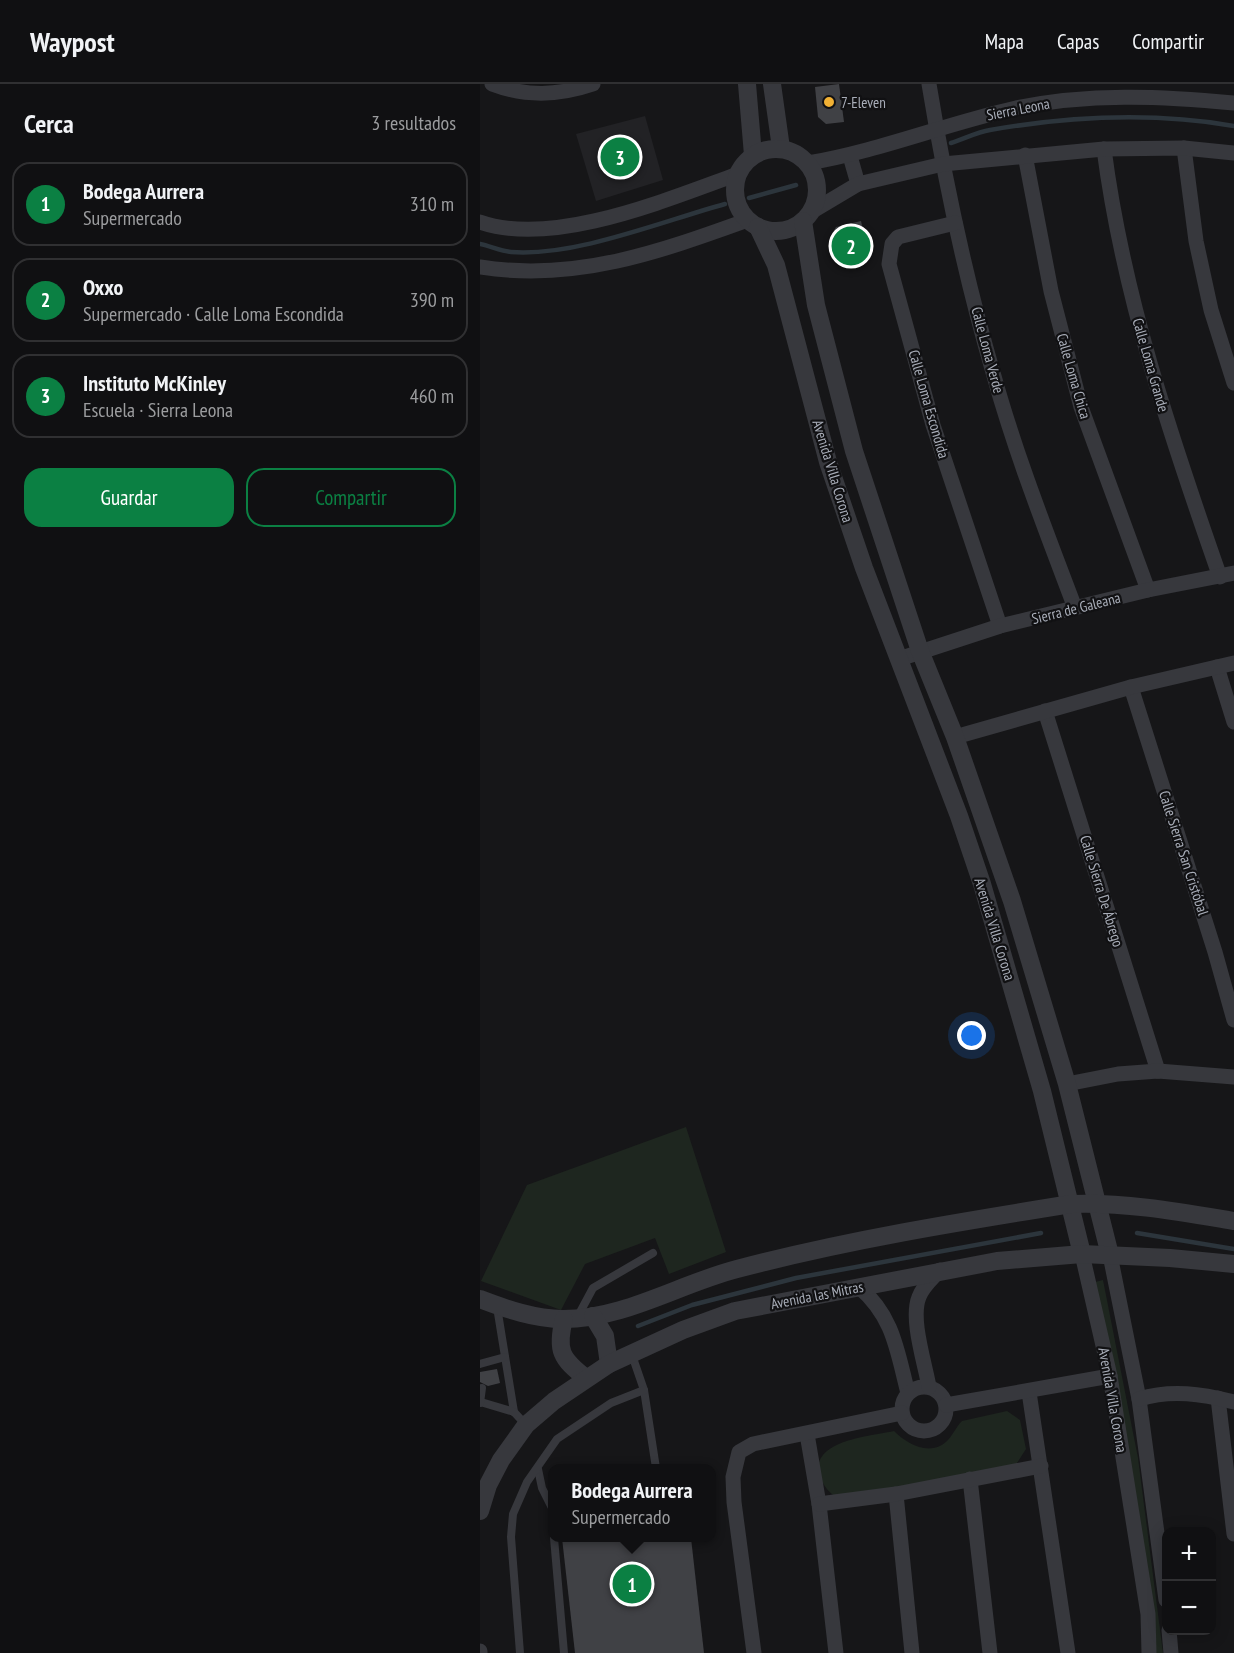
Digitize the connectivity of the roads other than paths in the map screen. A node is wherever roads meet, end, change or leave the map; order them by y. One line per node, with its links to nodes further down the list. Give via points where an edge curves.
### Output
1 (492, 84): 7 (street)
2 (747, 84): 17 (street)
3 (772, 84): 13 (street)
4 (929, 84): 12 (street, Calle Loma Verde)
5 (1072, 84): 10 (street)
6 (586, 85): 7 (street, via 551,95)
7 (507, 87)
8 (1107, 90): 9 (street, Sierra Leona); 10 (street, Sierra Leona)
9 (1182, 91): 11 (street, Sierra Leona)
10 (1085, 97): 12 (street, Sierra Leona, via 1017,108)
11 (1234, 103)
12 (936, 128): 19 (street, Sierra Leona); 21 (street, Calle Loma Verde)
13 (781, 148): 17 (street); 20 (street)
14 (1104, 148): 15 (street); 18 (street); 30 (street, Calle Loma Grande, via 1122,263 1150,365)
15 (1184, 148): 16 (street); 29 (street, via 1196,241 1211,310)
16 (1234, 153)
17 (753, 155): 22 (street)
18 (1025, 155): 21 (street); 31 (street, Calle Loma Chica, via 1051,291 1078,396)
19 (850, 156): 20 (street, Sierra Leona); 23 (street)
20 (808, 163): 24 (street, via 816,179 817,196)
21 (943, 164): 23 (street); 27 (street, Calle Loma Verde)
22 (738, 174): 25 (street, via 584,223 520,229); 26 (street, via 738,206)
23 (858, 184): 24 (street)
24 (807, 216): 26 (street, via 789,229 773,231); 34 (street, Avenida Villa Corona, via 816,305 854,451)
25 (480, 222)
26 (753, 223): 28 (street, via 590,268 547,273); 35 (street, Avenida Villa Corona, via 776,265 828,462)
27 (955, 223): 32 (street, Calle Loma Verde, via 994,377); 33 (street, Calle Loma Escondida, via 898,237 892,244 890,264 933,425)
28 (480, 267)
29 (1234, 383)
30 (1227, 575): 31 (street, Sierra de Galeana)
31 (1148, 590): 32 (street, Sierra de Galeana)
32 (1075, 608): 33 (street, Sierra de Galeana)
33 (1000, 626): 34 (street, Sierra de Galeana)
34 (920, 651): 35 (street, Sierra de Galeana); 41 (street, Avenida Villa Corona)
35 (899, 658): 47 (street, Avenida Villa Corona, via 982,884)
36 (1234, 663): 37 (street)
37 (1217, 667): 38 (street); 40 (street)
38 (1131, 687): 39 (street); 42 (street, Calle Sierra San Cristóbal)
39 (1045, 711): 41 (street); 43 (street, Calle Sierra De Ábrego)
40 (1234, 722)
41 (955, 737): 45 (street, Avenida Villa Corona, via 1012,901)
42 (1234, 1020)
43 (1158, 1071): 44 (street); 45 (street)
44 (1234, 1077)
45 (1067, 1084): 46 (street, Avenida Villa Corona)
46 (1096, 1203): 47 (street); 48 (street); 51 (street, Avenida Villa Corona)
47 (1071, 1204): 50 (street, Avenida Villa Corona); 56 (street, via 920,1228 774,1259 719,1274 638,1304)
48 (1234, 1221)
49 (653, 1253): 56 (lane, via 593,1288)
50 (1082, 1254): 51 (street, Avenida las Mitras); 53 (street, Avenida las Mitras); 63 (street, Avenida Villa Corona)
51 (1110, 1255): 52 (street, Avenida las Mitras); 71 (street, Avenida Villa Corona)
52 (1234, 1264)
53 (940, 1270): 54 (street, Avenida las Mitras); 57 (street, via 920,1296)
54 (859, 1287): 58 (street, via 879,1306); 59 (street, Avenida las Mitras, via 735,1311)
55 (488, 1302): 56 (street, via 535,1316); 60 (lane)
56 (578, 1317): 62 (street, via 605,1336); 64 (street, via 559,1337 562,1356)
57 (917, 1324): 58 (street); 65 (street)
58 (892, 1329): 69 (street)
59 (632, 1353): 62 (street, Avenida las Mitras); 67 (lane)
60 (505, 1357): 61 (lane); 76 (lane)
61 (480, 1364)
62 (609, 1364): 64 (street, Avenida las Mitras)
63 (1110, 1376): 68 (street); 97 (street, Avenida Villa Corona, via 1148,1614)
64 (586, 1378): 76 (street, Avenida las Mitras)
65 (929, 1387): 69 (street); 74 (street, via 940,1393)
66 (482, 1388): 72 (lane)
67 (644, 1390): 78 (lane); 80 (lane, via 610,1403 557,1439)
68 (1029, 1392): 74 (street); 79 (street)
69 (908, 1393): 75 (street)
70 (1218, 1398): 71 (street, via 1187,1393); 73 (street); 86 (street)
71 (1139, 1399): 88 (street, Avenida Villa Corona)
72 (481, 1402): 76 (lane)
73 (1234, 1402)
74 (946, 1405): 75 (street, via 945,1419 928,1431 909,1425)
75 (902, 1413): 77 (street)
76 (520, 1419): 85 (street, Avenida las Mitras, via 488,1485)
77 (807, 1434): 84 (street); 92 (street, via 753,1444 739,1452 733,1477)
78 (655, 1464)
79 (1041, 1466): 81 (street); 96 (street)
80 (538, 1469): 83 (lane); 90 (lane, via 527,1482 513,1514 511,1537)
81 (970, 1479): 82 (street); 95 (street)
82 (896, 1494): 84 (street); 94 (street)
83 (548, 1500)
84 (819, 1504): 93 (street)
85 (480, 1511)
86 (1234, 1534)
87 (554, 1542): 91 (lane)
88 (1164, 1581)
89 (1169, 1635): 98 (street)
90 (520, 1653)
91 (564, 1653)
92 (754, 1653)
93 (836, 1653)
94 (912, 1653)
95 (990, 1653)
96 (1068, 1653)
97 (1149, 1653)
98 (1171, 1653)

